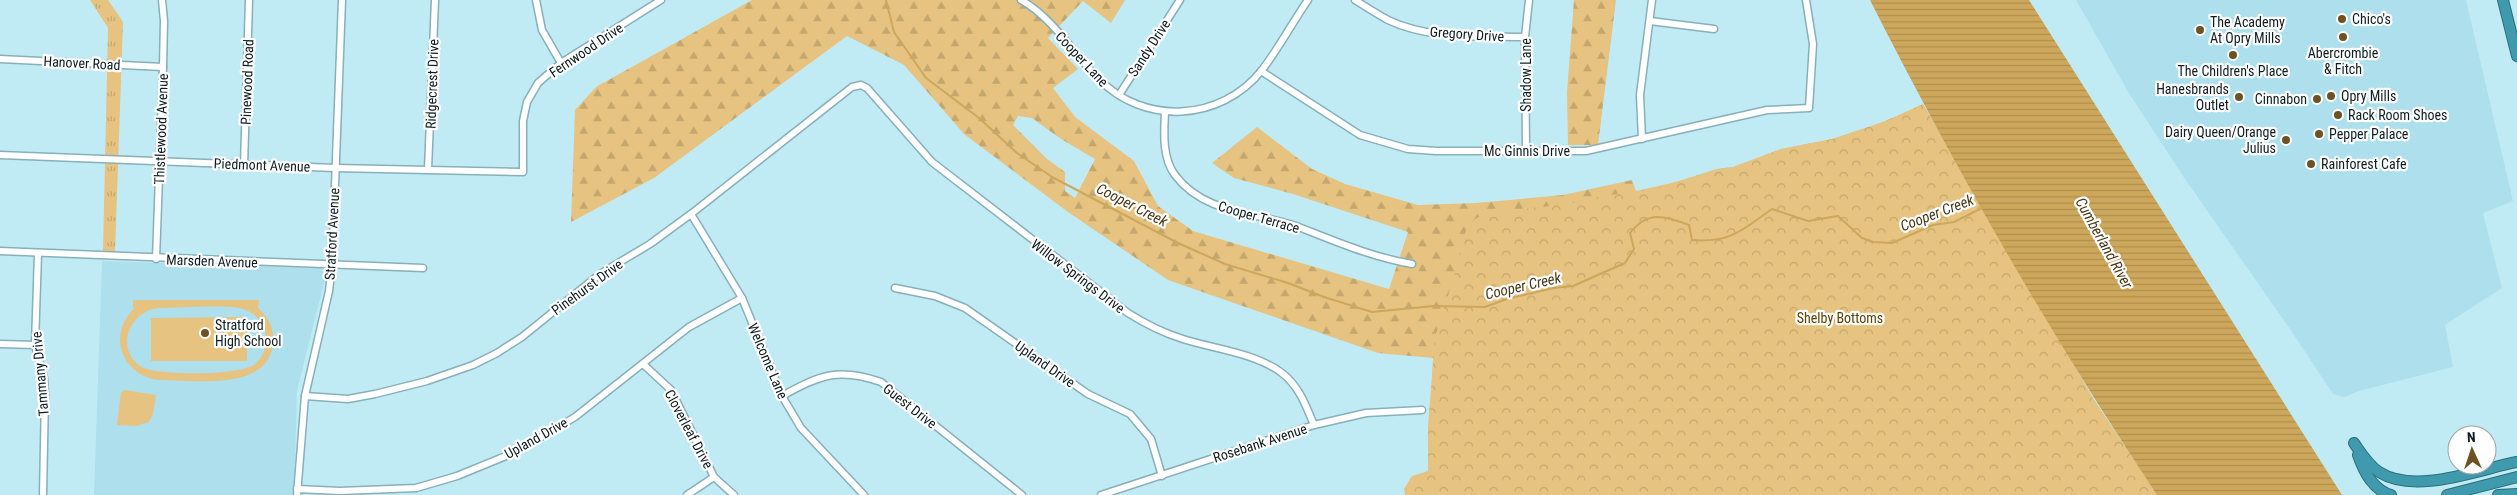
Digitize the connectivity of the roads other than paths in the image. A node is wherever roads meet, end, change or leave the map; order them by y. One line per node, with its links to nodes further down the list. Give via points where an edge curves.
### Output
1 (162, 0): 21 (street, Thistlewood Avenue)
2 (249, 0): 30 (street, Pinewood Road)
3 (342, 0): 31 (street, Stratford Avenue)
4 (435, 0): 32 (street, Ridgecrest Drive)
5 (536, 0): 20 (street, via 542,30)
6 (661, 0): 20 (street, Fernwood Drive)
7 (1021, 0): 24 (street, Cooper Lane, via 1031,5 1099,80)
8 (1180, 0): 24 (street, Sandy Drive)
9 (1308, 0): 22 (street, Cooper Lane)
10 (1355, 0): 17 (street, Gregory Drive, via 1389,20 1423,31)
11 (1529, 0): 17 (street, Shadow Lane)
12 (1652, 0): 15 (street)
13 (1806, 0): 26 (street, Mc Ginnis Drive, via 1813,44 1809,108 1767,110)
14 (2503, 0): 18 (highway)
15 (1650, 22): 16 (street); 26 (street, via 1640,95)
16 (1714, 29)
17 (1525, 38): 27 (street, Shadow Lane)
18 (2517, 56)
19 (0, 59): 21 (street, Hanover Road)
20 (561, 64): 33 (street, Fernwood Drive, via 538,83 527,102 523,121)
21 (163, 67): 29 (street, Thistlewood Avenue)
22 (1261, 71): 25 (street, Cooper Lane, via 1233,96 1212,106 1188,112); 27 (street, Mc Ginnis Drive, via 1360,135 1408,149)
23 (861, 85): 34 (street, Pinehurst Drive, via 852,87); 49 (street, Willow Springs Drive, via 932,162 1128,313 1161,331 1267,364 1283,374 1301,395)
24 (1119, 96): 25 (street, Cooper Lane, via 1135,105)
25 (1165, 112): 38 (street, Cooper Terrace, via 1166,152 1175,174 1205,200 1221,208 1295,226 1362,252)
26 (1642, 139): 27 (street, Mc Ginnis Drive, via 1586,151)
27 (1526, 151)
28 (0, 155): 29 (street, Piedmont Avenue)
29 (161, 161): 30 (street, Piedmont Avenue); 37 (street, Thistlewood Avenue)
30 (244, 165): 31 (street, Piedmont Avenue)
31 (335, 168): 32 (street, Piedmont Avenue); 39 (street, Stratford Avenue)
32 (428, 169): 33 (street, Piedmont Avenue)
33 (523, 172)
34 (692, 214): 42 (street, Welcome Lane); 46 (street, Pinehurst Drive, via 600,274 522,337 473,365 427,381 348,399)
35 (0, 251): 36 (street, Marsden Avenue)
36 (38, 253): 37 (street, Marsden Avenue); 44 (street, Tammany Drive)
37 (156, 259): 39 (street, Marsden Avenue)
38 (1412, 264)
39 (332, 265): 40 (street, Marsden Avenue); 46 (street, Stratford Avenue)
40 (423, 268)
41 (895, 288): 51 (street, Upland Drive, via 935,296 965,308 1088,394 1130,414 1151,439)
42 (742, 298): 45 (street, Upland Drive, via 689,327); 47 (street, Welcome Lane)
43 (0, 344): 44 (street)
44 (35, 345): 57 (street, Tammany Drive, via 45,395)
45 (643, 364): 52 (street, Cloverleaf Drive, via 671,390); 55 (street, Upland Drive, via 575,417 518,451 457,476 416,488)
46 (305, 396): 55 (street, Stratford Avenue)
47 (782, 396): 60 (street, Welcome Lane, via 801,428); 61 (street, Guest Drive, via 812,379 831,374 859,375 881,382)
48 (1422, 410): 49 (street, Rosebank Avenue, via 1366,413)
49 (1314, 425): 51 (street, Rosebank Avenue)
50 (2517, 460): 54 (highway, via 2429,483)
51 (1162, 476): 62 (street, Rosebank Avenue)
52 (714, 477): 58 (street); 59 (street, Cloverleaf Drive)
53 (2517, 477): 65 (highway)
54 (2400, 482): 63 (highway, via 2379,472 2354,443 2368,476); 64 (highway)
55 (297, 492)
56 (2517, 494): 66 (highway)
57 (43, 495)
58 (687, 495)
59 (734, 495)
60 (864, 495)
61 (1022, 495)
62 (1101, 495)
63 (2391, 495)
64 (2397, 495)
65 (2447, 495)
66 (2498, 495)

